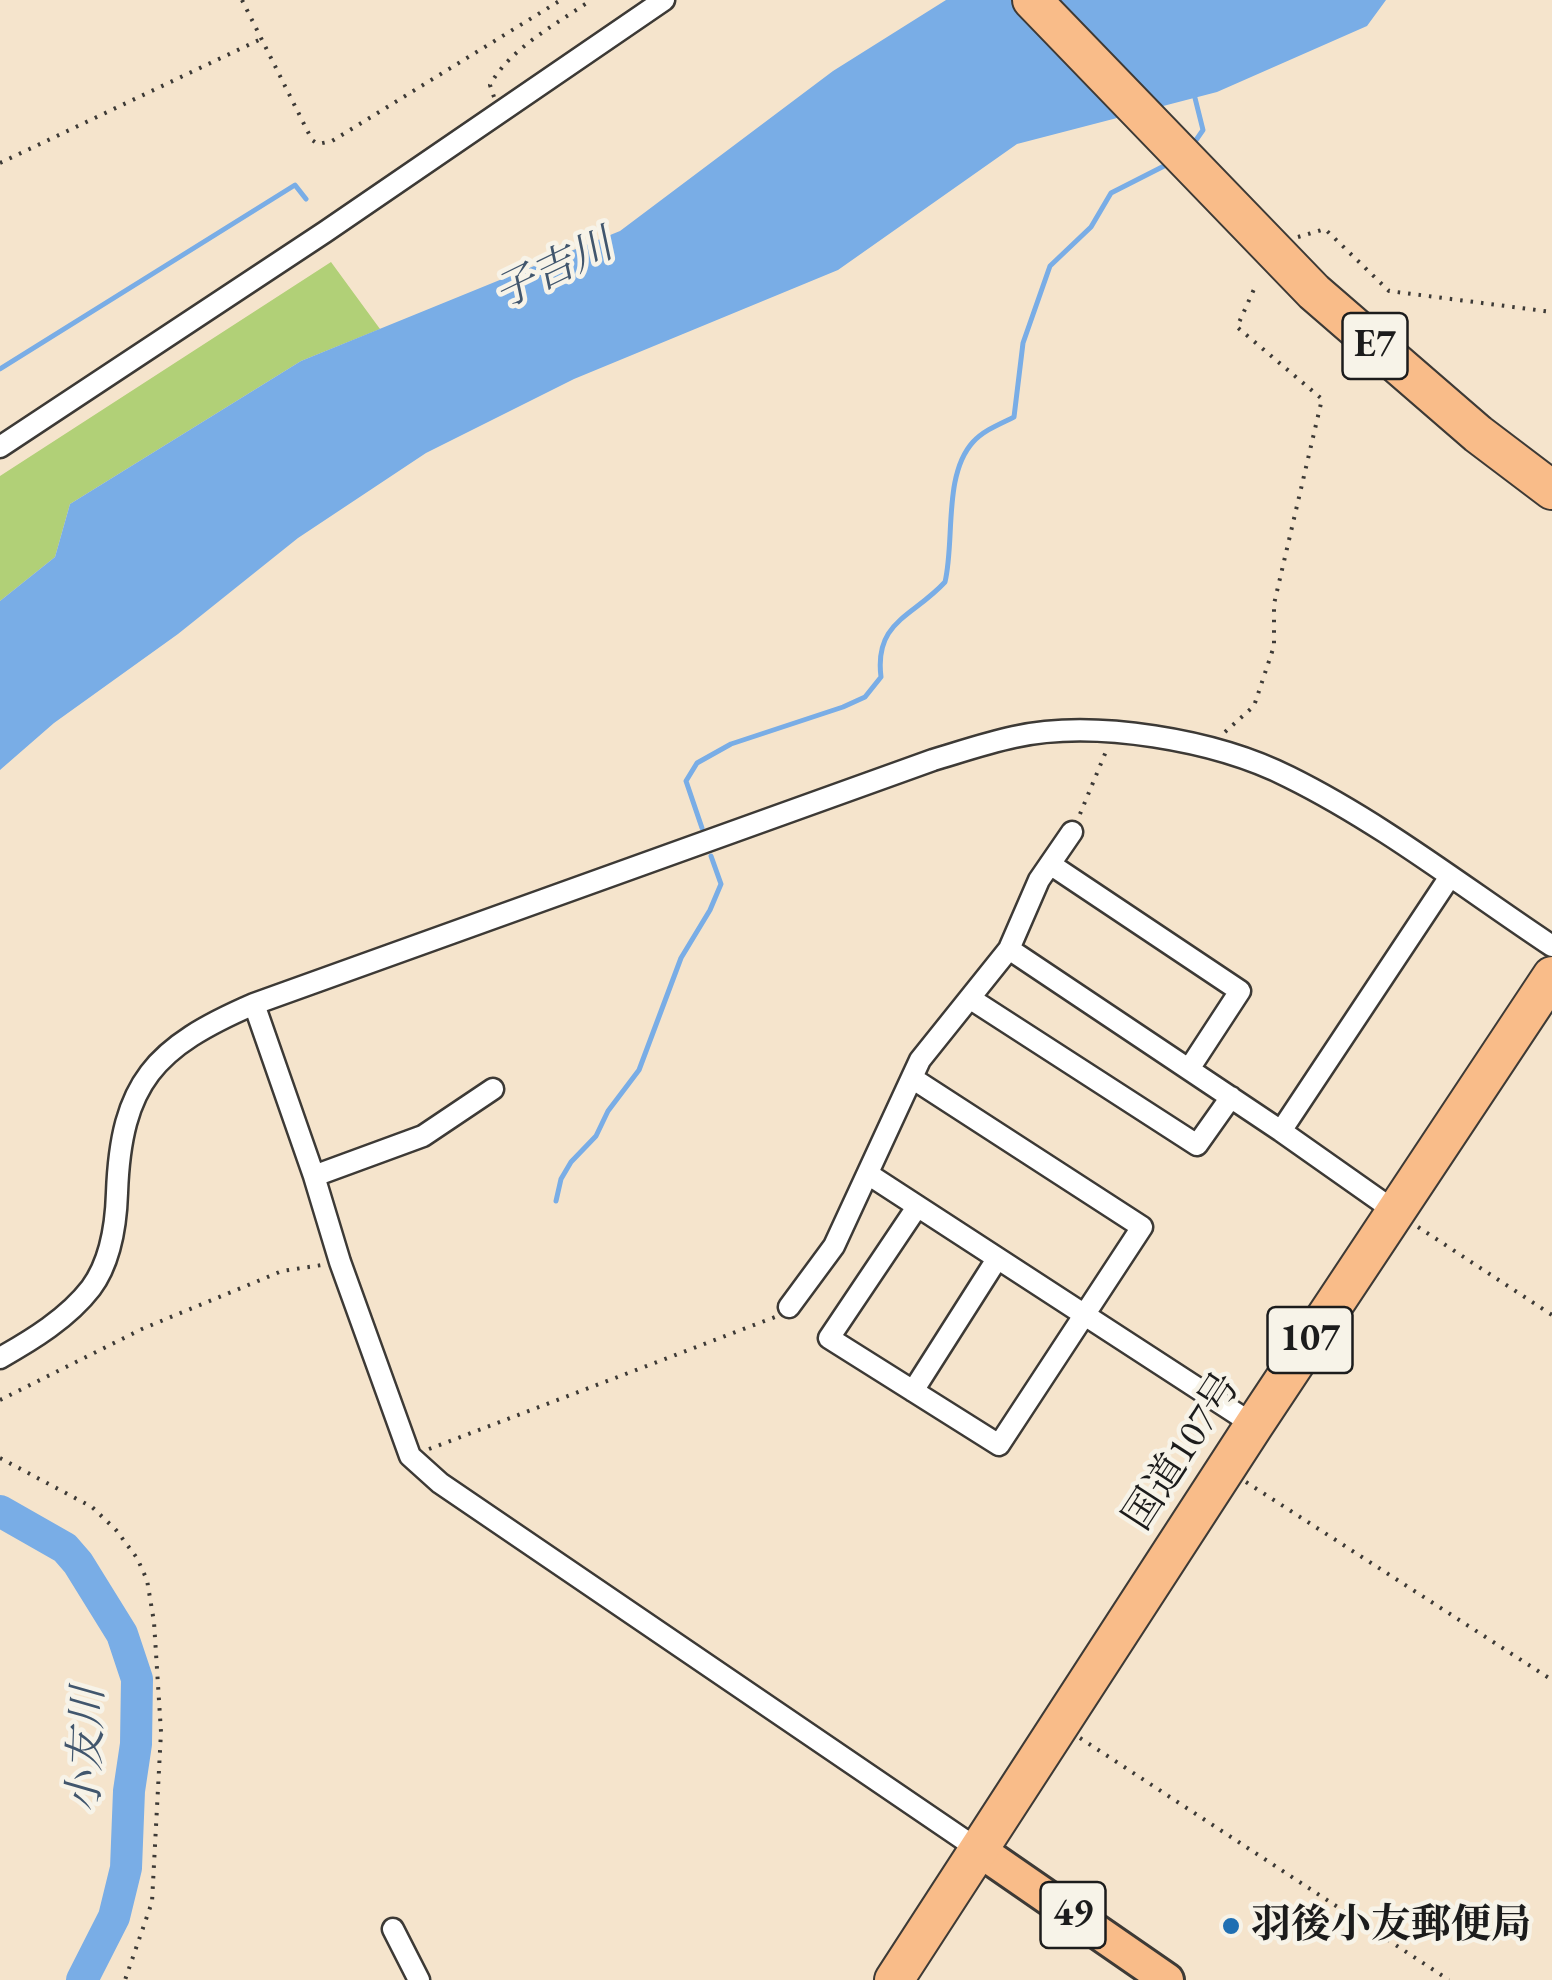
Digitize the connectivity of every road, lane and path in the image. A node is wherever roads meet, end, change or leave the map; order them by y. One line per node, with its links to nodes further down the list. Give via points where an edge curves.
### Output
1 (242, 0): 6 (path)
2 (561, 0): 6 (path, via 318,144)
3 (591, 0): 7 (path, via 497,72 490,85)
4 (664, 0): 7 (street)
5 (1032, 0): 9 (highway, E7)
6 (261, 39): 8 (path)
7 (500, 114): 13 (street)
8 (0, 163)
9 (1210, 188): 14 (highway, E7, via 1384,342); 15 (highway, E7, via 1339,315)
10 (1298, 237): 12 (path, via 1325,229 1389,291)
11 (1254, 287): 17 (path, via 1237,328 1322,400 1274,604 1274,646 1254,706)
12 (1552, 312)
13 (0, 447)
14 (1552, 475)
15 (1552, 490)
16 (1115, 730): 17 (street); 18 (path); 25 (street, via 1016,736 933,760)
17 (1206, 748): 20 (street, via 1285,774)
18 (1072, 832): 19 (street)
19 (1050, 864): 22 (street); 26 (street, via 1240,990)
20 (1450, 878): 21 (street); 30 (street)
21 (1552, 946)
22 (1008, 949): 24 (street); 26 (street)
23 (1552, 976): 34 (highway, 国道107号 / 107)
24 (971, 999): 27 (street); 29 (street, via 1197,1145)
25 (254, 1004): 32 (street); 40 (street, via 206,1025 154,1064 126,1118 116,1227 91,1288 37,1338)
26 (1188, 1069): 29 (street)
27 (912, 1078): 31 (street); 39 (street, via 1142,1227)
28 (493, 1089): 32 (street, via 423,1136)
29 (1232, 1098): 30 (street)
30 (1281, 1131): 34 (street)
31 (868, 1174): 33 (street); 37 (street, via 834,1246)
32 (314, 1176): 36 (street)
33 (918, 1207): 35 (street); 41 (street, via 829,1338)
34 (1396, 1212): 38 (path); 43 (highway, 国道107号 / 107)
35 (997, 1258): 39 (street); 41 (street)
36 (340, 1262): 42 (path, via 282,1271 142,1329); 44 (street)
37 (788, 1307): 44 (path, via 769,1321)
38 (1552, 1314)
39 (1084, 1316): 41 (street, via 1000,1445); 43 (street)
40 (0, 1358)
41 (913, 1391)
42 (0, 1400)
43 (1254, 1425): 46 (highway, 国道107号 / 107)
44 (410, 1456): 49 (street, via 440,1483)
45 (0, 1458): 51 (path, via 92,1507 116,1530 147,1580 161,1732 152,1902)
46 (1226, 1469): 47 (path); 48 (highway, 国道107号 / 107)
47 (1552, 1680)
48 (1059, 1724): 49 (highway, 国道107号 / 107); 55 (path)
49 (979, 1850): 53 (highway, 国道107号 / 107); 54 (main road, 49)
50 (392, 1929): 52 (street)
51 (125, 1980)
52 (418, 1980)
53 (894, 1980)
54 (1167, 1980)
55 (1450, 1980)

